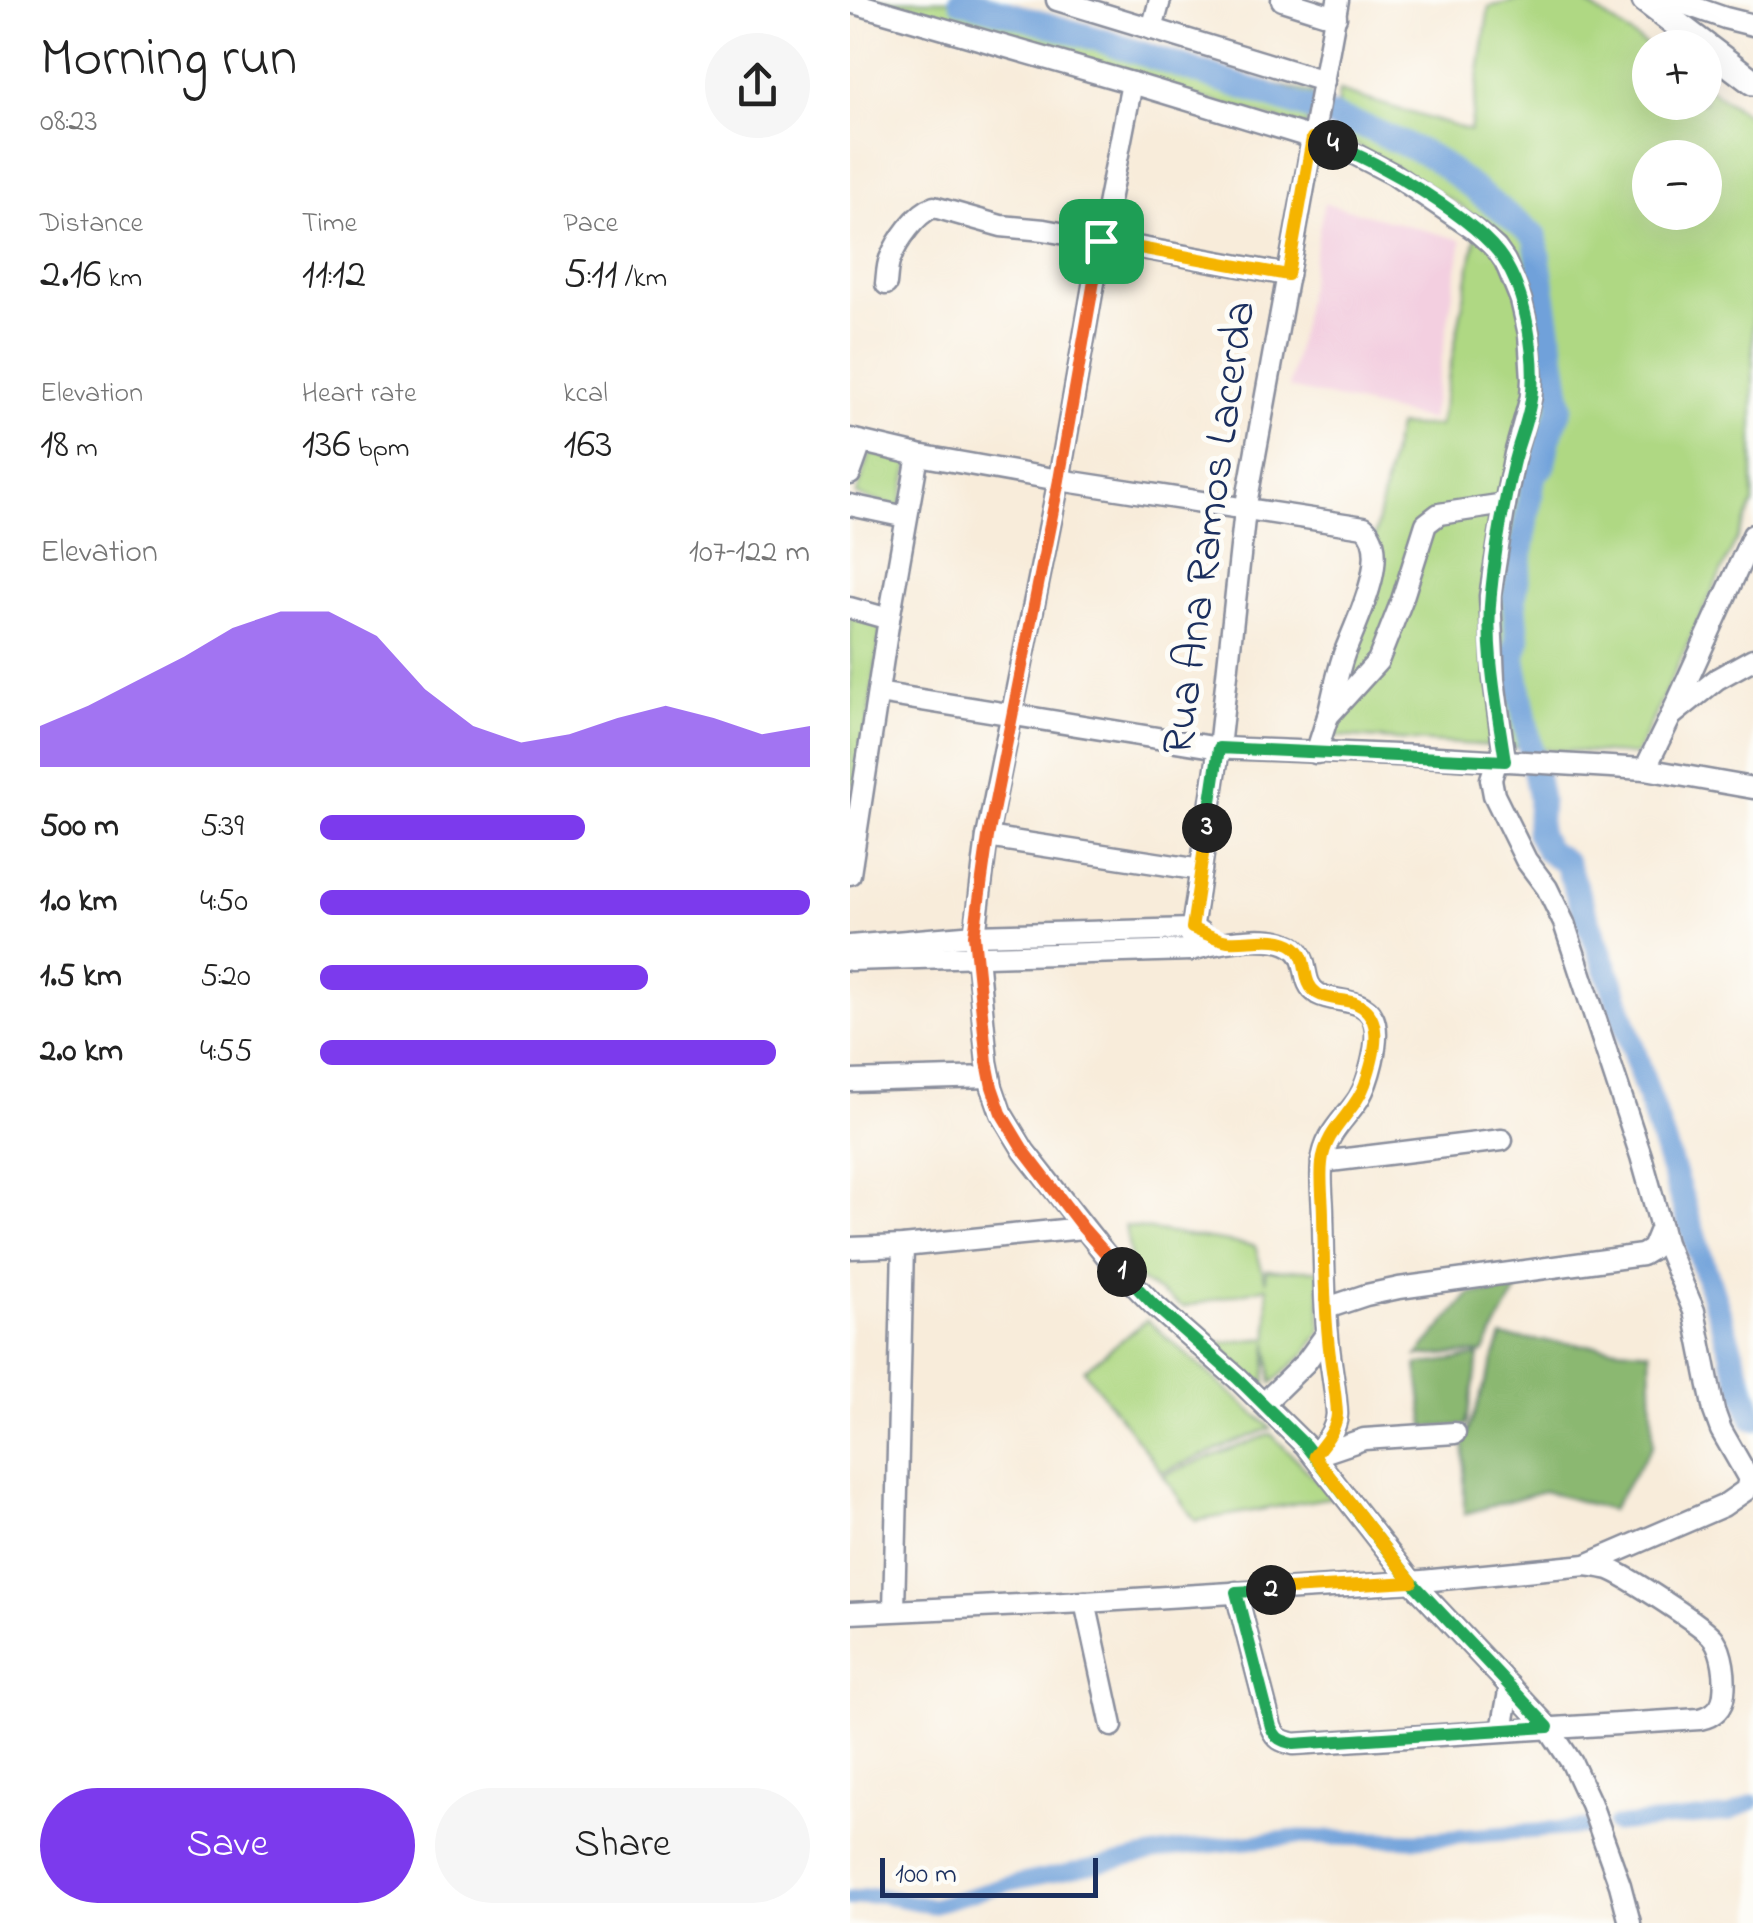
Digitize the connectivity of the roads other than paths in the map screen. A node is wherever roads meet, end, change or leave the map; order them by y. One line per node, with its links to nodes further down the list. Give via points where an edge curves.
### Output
1 (1057, 0): 9 (street)
2 (1160, 0): 9 (street)
3 (1282, 0): 7 (street)
4 (1646, 0): 10 (main road)
5 (1673, 0): 8 (street)
6 (850, 2): 11 (street)
7 (1337, 8): 12 (street, Rua Ana Ramos Lacerda)
8 (1753, 24)
9 (1152, 29): 12 (street)
10 (1753, 82)
11 (1132, 83): 13 (street); 14 (street)
12 (1323, 87): 13 (street, Rua Ana Ramos Lacerda)
13 (1315, 128): 15 (street, Rua Ana Ramos Lacerda); 21 (street, via 1475,230 1505,261 1529,334 1532,397)
14 (1101, 241): 15 (street); 16 (street, via 934,208 910,227 890,258); 20 (street)
15 (1288, 275): 23 (street, Rua Ana Ramos Lacerda)
16 (886, 284)
17 (856, 441): 18 (street); 19 (street)
18 (918, 455): 20 (street); 24 (street)
19 (850, 474)
20 (1059, 480): 23 (street); 30 (street)
21 (1504, 504): 31 (street, via 1439,514 1426,524 1378,660); 35 (street, via 1490,614 1494,680)
22 (850, 505): 24 (street)
23 (1245, 510): 31 (street, via 1364,526 1373,537 1366,599); 33 (street, Rua Ana Ramos Lacerda)
24 (906, 517): 27 (street)
25 (1753, 535): 32 (street)
26 (850, 608): 27 (street)
27 (888, 619): 29 (street)
28 (1753, 659): 32 (street)
29 (878, 693): 30 (street); 38 (street)
30 (1011, 714): 33 (street); 39 (street)
31 (1328, 716): 34 (street)
32 (1671, 716): 36 (street)
33 (1219, 748): 34 (street); 40 (street, Rua Ana Ramos Lacerda)
34 (1316, 753): 35 (street)
35 (1514, 761): 36 (street); 50 (street, via 1491,780 1494,794 1564,923)
36 (1645, 770): 37 (street)
37 (1753, 788)
38 (855, 796): 41 (street)
39 (988, 837): 40 (street); 44 (street)
40 (1201, 870): 42 (street, Rua Ana Ramos Lacerda)
41 (850, 874)
42 (1191, 939): 44 (street); 49 (street, via 1282,942 1296,948 1320,995 1369,1012 1375,1040 1366,1081 1334,1128)
43 (850, 946): 44 (street)
44 (975, 946): 45 (street); 46 (street)
45 (850, 960)
46 (990, 1077): 47 (street); 51 (street, via 1001,1113 1024,1151)
47 (850, 1081)
48 (1502, 1140): 49 (street)
49 (1322, 1162): 54 (street)
50 (1661, 1227): 54 (street, via 1642,1255 1399,1288); 59 (street, via 1694,1312 1714,1411 1748,1486 1724,1506)
51 (1083, 1228): 52 (street); 56 (street, via 1153,1304)
52 (903, 1246): 53 (street); 63 (street)
53 (850, 1248)
54 (1327, 1308): 55 (street)
55 (1327, 1333): 56 (street); 58 (street, via 1337,1424)
56 (1264, 1403): 58 (street)
57 (1454, 1433): 58 (street, via 1364,1439)
58 (1314, 1456): 60 (street)
59 (1586, 1565): 60 (street); 67 (street, via 1626,1577 1712,1636 1722,1660 1722,1704 1700,1719)
60 (1412, 1582): 61 (street); 65 (street)
61 (1236, 1592): 62 (street); 68 (street, via 1271,1727 1282,1742)
62 (1085, 1602): 63 (street); 66 (street)
63 (894, 1610): 64 (street)
64 (850, 1613)
65 (1510, 1686): 67 (street); 68 (street)
66 (1112, 1726)
67 (1548, 1727): 68 (street); 69 (street, via 1591,1804)
68 (1502, 1730)
69 (1630, 1923)

